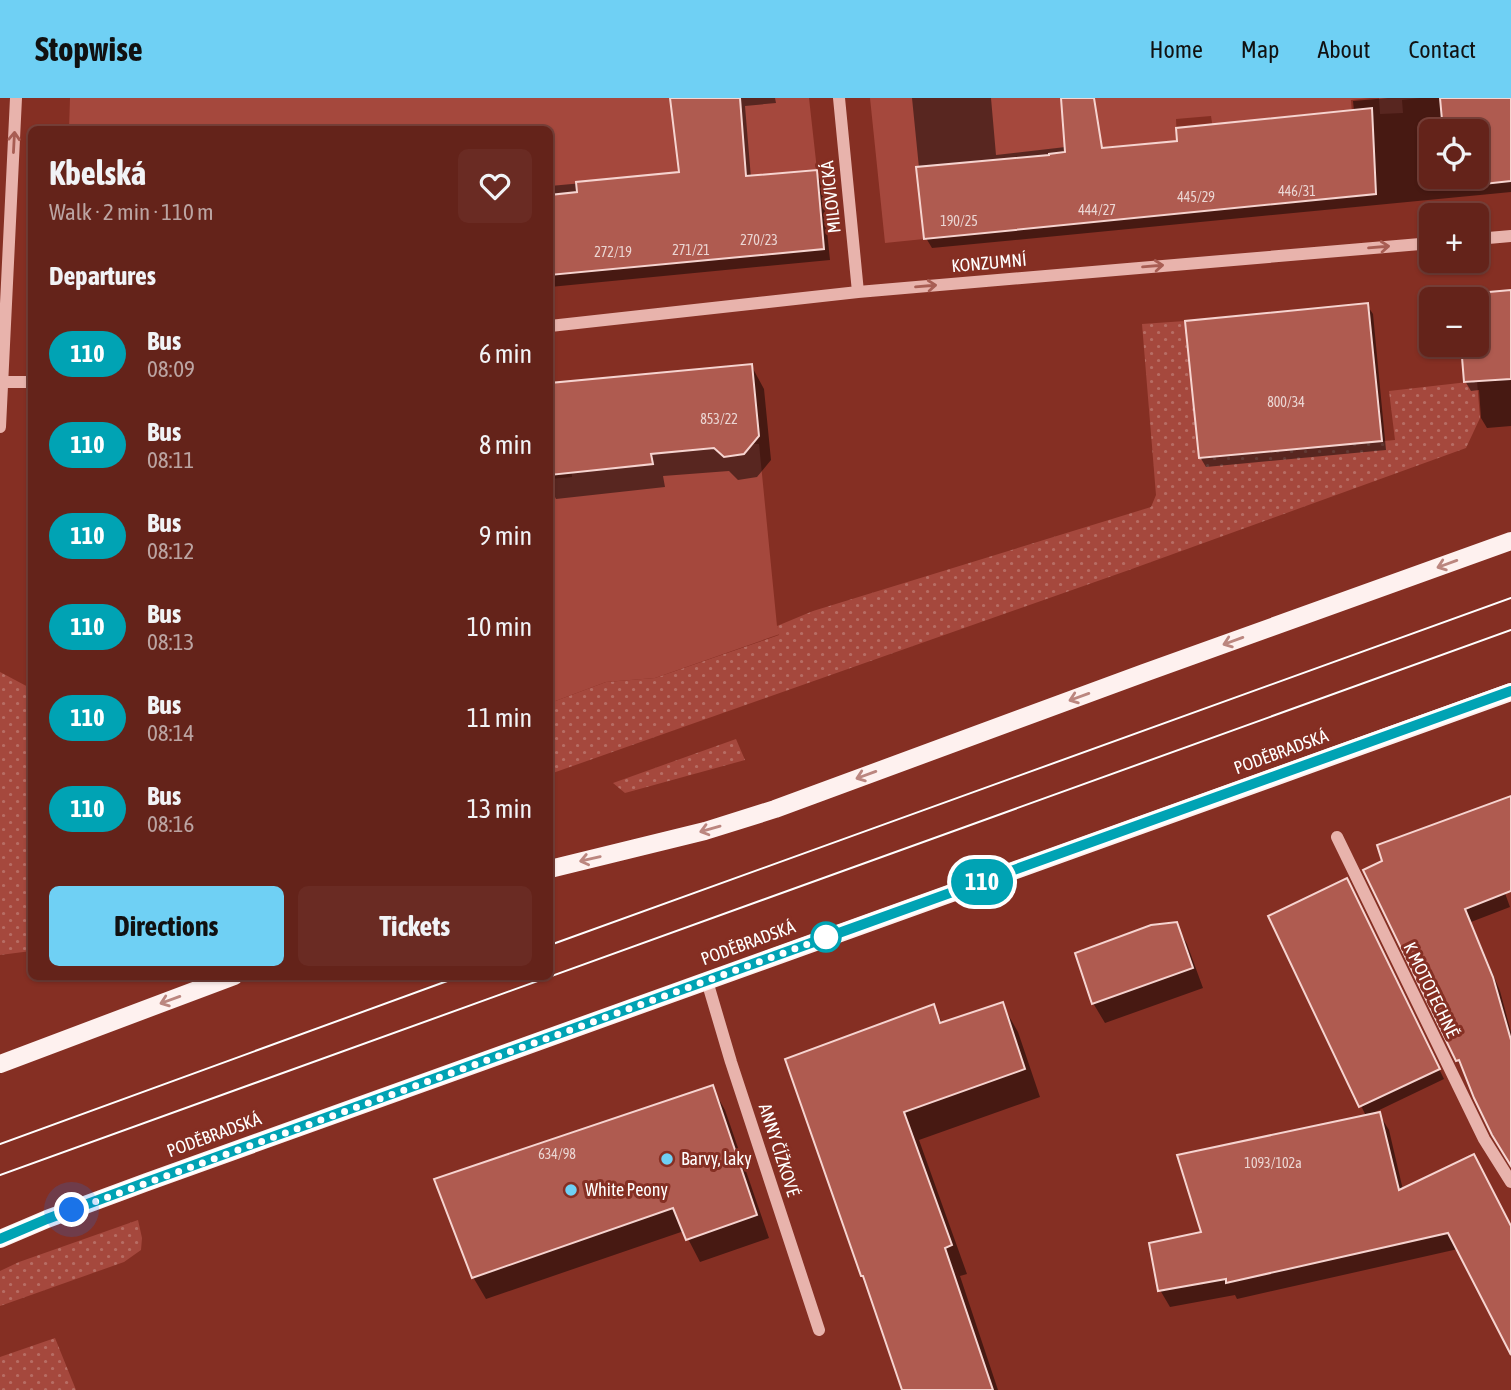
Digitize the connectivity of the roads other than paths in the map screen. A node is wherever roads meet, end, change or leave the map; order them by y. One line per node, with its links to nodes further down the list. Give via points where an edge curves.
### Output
1 (16, 98): 8 (street, one-way to 1)
2 (839, 98): 6 (street, MILOVICKÁ)
3 (1511, 236): 4 (street)
4 (1489, 238)
5 (1419, 244): 6 (street, KONZUMNÍ, one-way to 5)
6 (858, 292): 7 (street, KONZUMNÍ)
7 (553, 326)
8 (2, 382): 9 (street); 10 (street)
9 (28, 382)
10 (0, 427)
11 (1511, 541): 14 (main road, one-way to 14, via 775,809)
12 (1511, 692): 16 (main road, PODĚBRADSKÁ)
13 (1337, 837): 18 (street, K MOTOTECHNĚ, via 1483,1139)
14 (553, 868)
15 (223, 980): 17 (main road, one-way to 17)
16 (706, 981): 19 (main road, PODĚBRADSKÁ); 20 (street, ANNY ČÍŽKOVÉ)
17 (0, 1065)
18 (1511, 1182)
19 (0, 1239)
20 (819, 1330)

